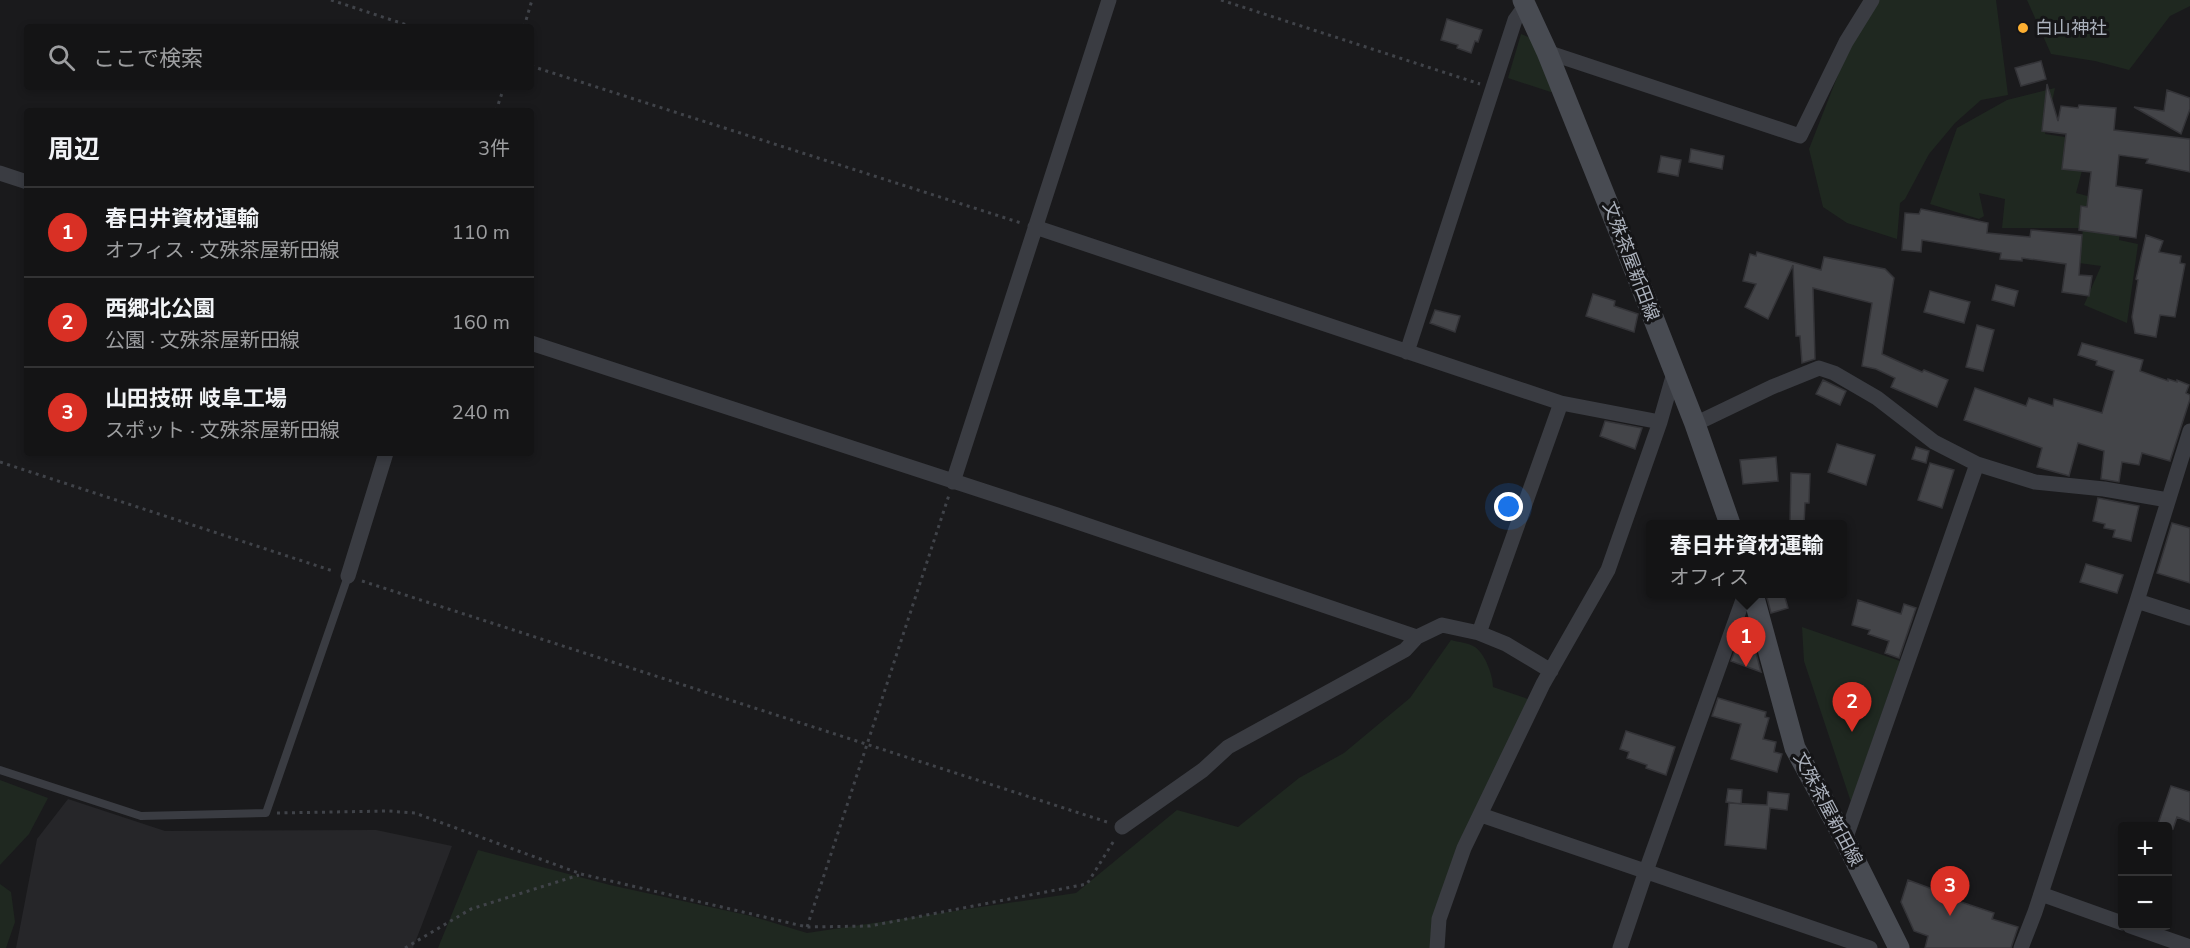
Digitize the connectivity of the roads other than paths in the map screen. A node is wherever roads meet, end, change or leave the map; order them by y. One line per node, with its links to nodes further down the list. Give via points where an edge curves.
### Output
1 (1109, 0): 7 (street)
2 (1872, 0): 4 (street, via 1846,42 1800,136)
3 (1524, 2): 4 (main road, 文殊茶屋新田線); 9 (street)
4 (1547, 52): 10 (main road, 文殊茶屋新田線)
5 (0, 173): 6 (street)
6 (24, 181)
7 (1035, 228): 9 (street); 17 (street)
8 (534, 344): 17 (street)
9 (1407, 352): 11 (street)
10 (1674, 374): 12 (street); 13 (main road, 文殊茶屋新田線)
11 (1561, 403): 12 (street); 25 (street)
12 (1660, 422): 27 (street, via 1608,570)
13 (1695, 423): 16 (street, via 1819,368 1877,398 1934,442); 19 (main road, 文殊茶屋新田線)
14 (2190, 431): 18 (street)
15 (385, 456): 20 (street)
16 (1977, 464): 18 (street, via 2035,482); 31 (street, via 1891,690)
17 (953, 482): 26 (street)
18 (2168, 500): 23 (street)
19 (1728, 520)
20 (348, 576): 28 (lane, via 266,813 141,816)
21 (1744, 598): 32 (street)
22 (1755, 598): 31 (main road, 文殊茶屋新田線, via 1795,748)
23 (2137, 601): 24 (street); 33 (street)
24 (2190, 618)
25 (1479, 633): 26 (street, via 1442,625); 27 (street)
26 (1417, 637): 30 (street, via 1405,650 1228,747 1203,770)
27 (1551, 671): 29 (street)
28 (0, 770)
29 (1481, 815): 32 (street); 37 (street, via 1464,848 1439,919)
30 (1122, 827)
31 (1845, 840): 40 (main road, 文殊茶屋新田線)
32 (1646, 871): 38 (street); 39 (street)
33 (2041, 894): 34 (street); 41 (street)
34 (2118, 922)
35 (2141, 930): 36 (street)
36 (2190, 947)
37 (1437, 948)
38 (1620, 948)
39 (1870, 948)
40 (1899, 948)
41 (2021, 948)

